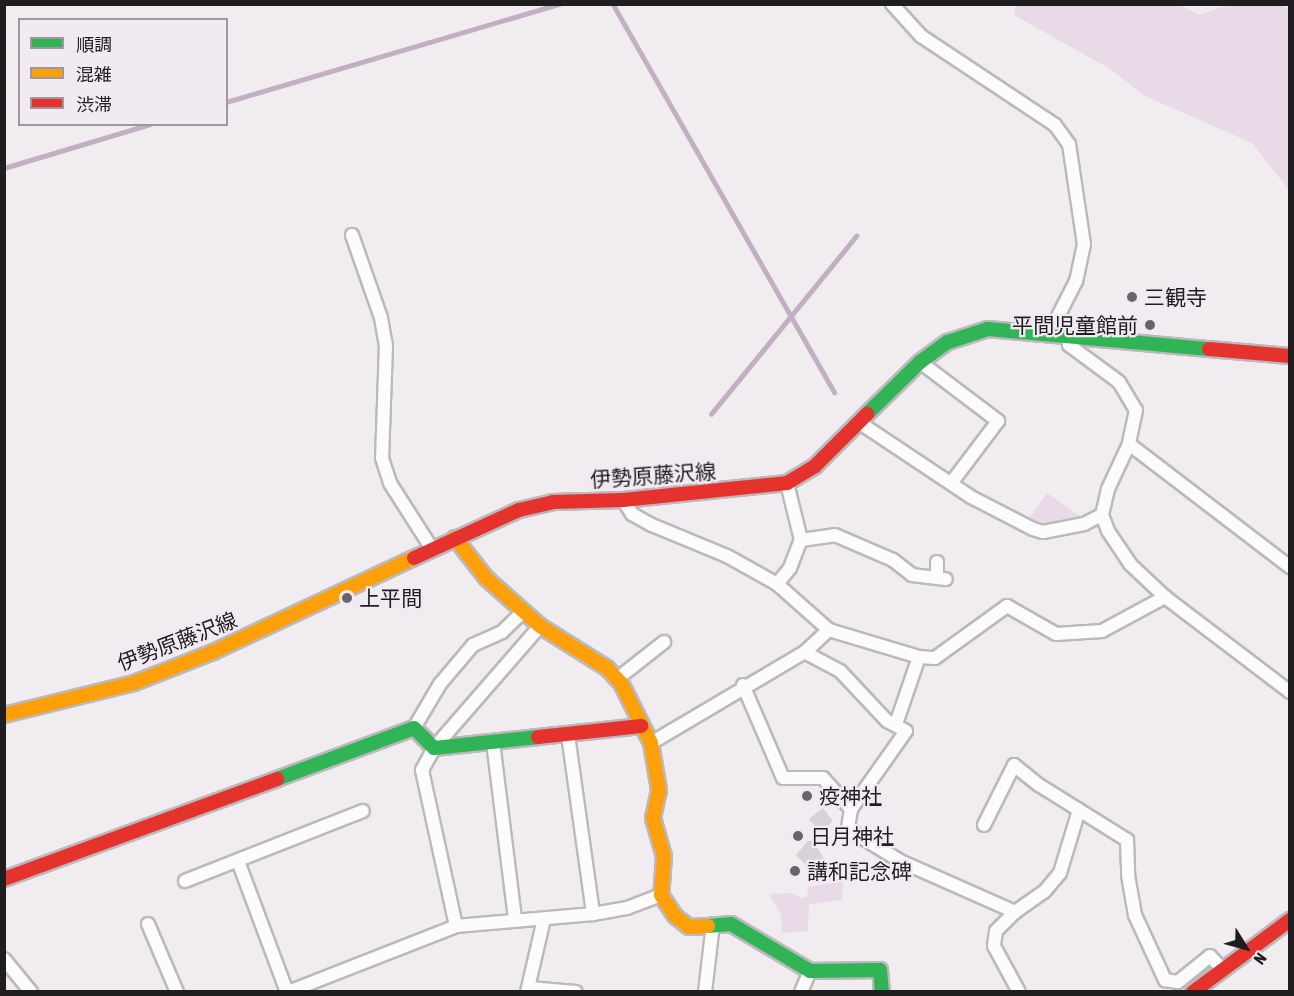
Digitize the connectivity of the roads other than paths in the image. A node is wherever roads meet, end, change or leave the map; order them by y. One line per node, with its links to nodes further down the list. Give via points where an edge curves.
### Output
1 (892, 4): 3 (street, via 921,36 1055,125 1069,144 1084,244 1076,281)
2 (352, 236): 15 (street, via 381,318 386,345 382,458 390,483)
3 (1050, 332): 4 (street, 伊勢原藤沢線); 6 (street, 伊勢原藤沢線, via 988,328 948,342)
4 (1068, 335): 5 (street, 伊勢原藤沢線); 8 (street, via 1069,345 1129,393 1136,410)
5 (1290, 356)
6 (920, 362): 7 (street, 伊勢原藤沢線); 9 (street, via 998,421)
7 (860, 423): 9 (street); 10 (street, 伊勢原藤沢線, via 814,466)
8 (1129, 444): 12 (street, via 1108,489); 17 (street)
9 (952, 482): 12 (street, via 970,497 1043,532 1084,524)
10 (787, 483): 11 (street, 伊勢原藤沢線); 14 (street)
11 (623, 500): 13 (street, 伊勢原藤沢線, via 536,505); 18 (street, via 632,514 652,525 726,556)
12 (1102, 515): 19 (street, via 1130,564)
13 (455, 538): 15 (street, 伊勢原藤沢線); 20 (street, via 486,578)
14 (801, 540): 16 (street, via 835,535 893,560 912,574 941,578); 18 (street, via 790,568)
15 (432, 549): 29 (street, 伊勢原藤沢線, via 213,652 134,682)
16 (937, 562)
17 (1290, 567)
18 (777, 584): 22 (street)
19 (1165, 597): 25 (street, via 1102,631 1056,634 1007,606 935,658); 28 (street)
20 (524, 610): 21 (street); 32 (street, via 502,632 473,645 440,684)
21 (540, 626): 26 (street, via 607,668); 36 (street)
22 (829, 630): 24 (street); 25 (street)
23 (664, 642): 26 (street)
24 (805, 651): 27 (street); 30 (street, via 840,671 887,721)
25 (919, 657): 30 (street)
26 (617, 679): 31 (street)
27 (742, 685): 35 (street); 37 (street, via 783,778 823,778)
28 (1290, 692)
29 (4, 716)
30 (896, 724): 37 (street, via 906,730)
31 (641, 726): 33 (street); 35 (street)
32 (414, 728): 36 (street); 42 (street)
33 (568, 735): 34 (street); 46 (street)
34 (493, 742): 36 (street); 47 (street)
35 (651, 743): 44 (street, via 659,790 652,818 664,856)
36 (434, 748): 52 (street, via 422,770)
37 (851, 809): 45 (street, via 848,829 932,879)
38 (1079, 810): 40 (street, via 1014,765); 45 (street, via 1060,873 1044,892); 54 (street, via 1127,840 1135,915 1165,980 1178,982 1210,956)
39 (363, 811): 41 (street)
40 (984, 825)
41 (238, 861): 43 (street); 60 (street)
42 (4, 879)
43 (185, 881)
44 (661, 895): 46 (street, via 627,908); 51 (street, via 675,916 689,927)
45 (1015, 912): 64 (street, via 996,931 994,946)
46 (593, 914): 48 (street)
47 (515, 918): 48 (street); 52 (street)
48 (544, 919): 56 (street)
49 (1290, 920): 54 (street)
50 (148, 924): 59 (street, via 173,968)
51 (712, 924): 55 (street, via 731,924); 57 (street)
52 (456, 926): 60 (street)
53 (4, 959): 58 (street)
54 (1222, 969): 65 (street)
55 (810, 971): 62 (street); 63 (street, via 880,970)
56 (528, 990): 61 (street)
57 (707, 991)
58 (32, 992)
59 (177, 992)
60 (287, 992)
61 (576, 992)
62 (801, 992)
63 (882, 992)
64 (1019, 992)
65 (1193, 992)

